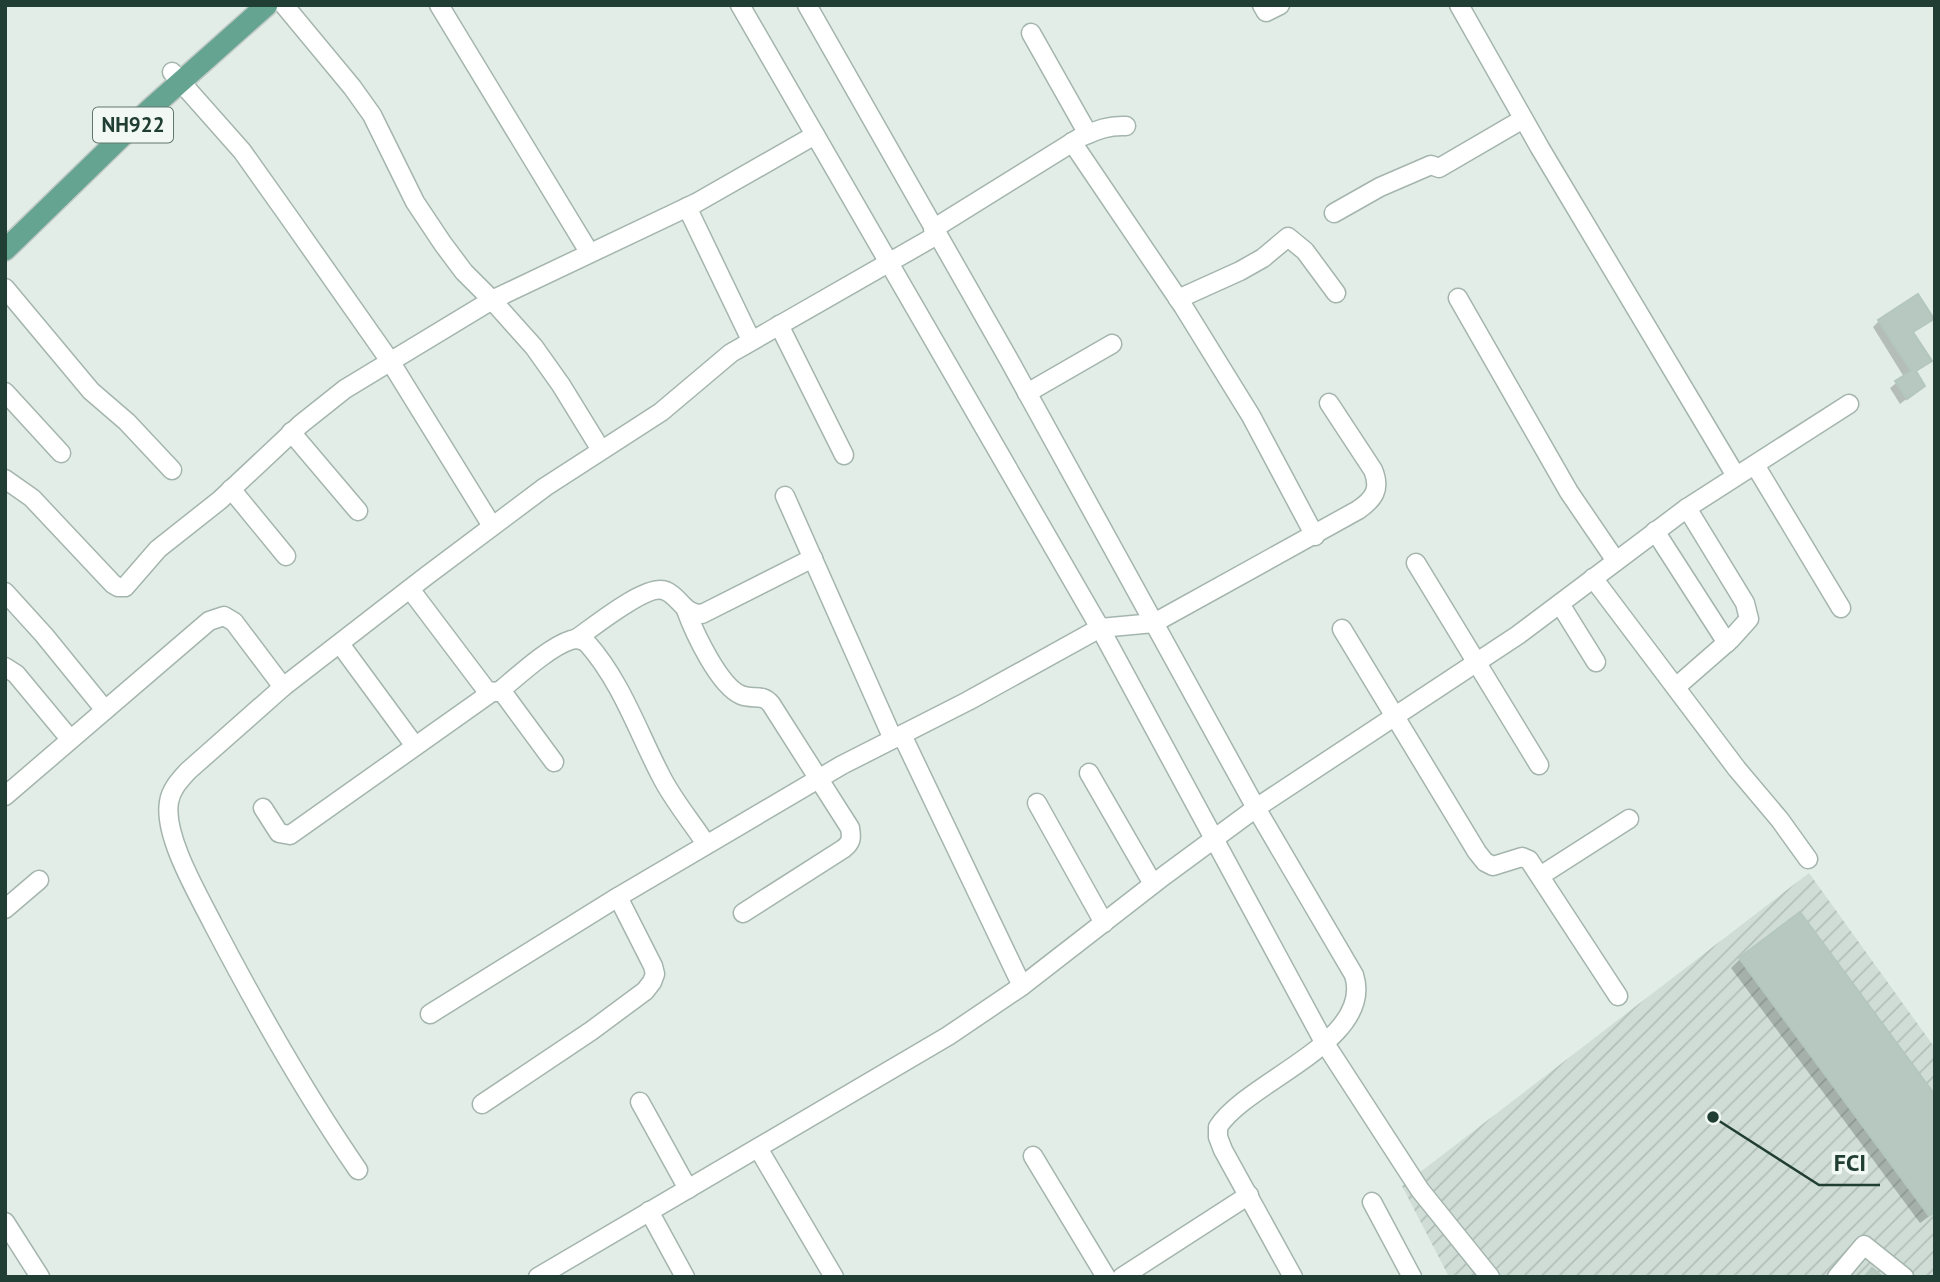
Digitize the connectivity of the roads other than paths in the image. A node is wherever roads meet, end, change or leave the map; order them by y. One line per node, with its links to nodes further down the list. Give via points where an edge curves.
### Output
1 (246, 5): 11 (main road)
2 (267, 5): 11 (main road, NH922)
3 (284, 5): 27 (street, via 365,106 415,202 464,272)
4 (439, 5): 21 (street)
5 (740, 5): 14 (street)
6 (807, 5): 19 (street)
7 (1262, 5): 8 (street, via 1265,12)
8 (1280, 5)
9 (1459, 5): 12 (street)
10 (1031, 33): 15 (street)
11 (176, 77): 18 (main road, via 139,100); 20 (main road, NH922, via 149,110); 31 (street, via 242,151)
12 (1523, 119): 17 (street, via 1439,168 1431,165); 42 (street)
13 (1126, 126): 15 (street, via 1114,125)
14 (815, 135): 16 (street); 22 (street)
15 (1080, 138): 19 (street); 26 (street)
16 (687, 207): 21 (street); 29 (street)
17 (1334, 213)
18 (5, 231)
19 (935, 232): 22 (street); 33 (street)
20 (5, 250)
21 (589, 252): 27 (street)
22 (888, 263): 28 (street); 62 (street)
23 (5, 288): 41 (street, via 91,391)
24 (1336, 293): 26 (street, via 1289,237 1252,265)
25 (1458, 298): 53 (street, via 1569,492)
26 (1178, 299): 50 (street, via 1251,416)
27 (492, 300): 31 (street); 37 (street, via 548,366)
28 (779, 324): 29 (street); 39 (street)
29 (751, 340): 37 (street, via 661,412)
30 (1112, 344): 33 (street)
31 (390, 361): 36 (street); 48 (street)
32 (5, 392): 38 (street)
33 (1027, 393): 61 (street)
34 (1329, 403): 50 (street, via 1373,470 1377,491 1371,501)
35 (1849, 404): 40 (street)
36 (291, 432): 44 (street); 47 (street)
37 (601, 450): 48 (street)
38 (61, 453)
39 (844, 455)
40 (1755, 464): 42 (street); 59 (street)
41 (172, 470)
42 (1736, 476): 46 (street)
43 (5, 479): 44 (street, via 32,498 113,584 122,588 158,549)
44 (231, 489): 51 (street)
45 (785, 496): 52 (street)
46 (1687, 508): 49 (street); 65 (street, via 1748,612 1744,627)
47 (358, 511)
48 (492, 526): 56 (street)
49 (1655, 531): 53 (street); 65 (street)
50 (1315, 536): 61 (street)
51 (286, 556)
52 (813, 558): 60 (street, via 702,614); 75 (street)
53 (1615, 561): 55 (street)
54 (1416, 563): 67 (street)
55 (1594, 578): 58 (street); 71 (street)
56 (410, 589): 66 (street); 72 (street, via 483,686)
57 (5, 592): 73 (street)
58 (1560, 604): 67 (street); 68 (street)
59 (1841, 608)
60 (686, 610): 64 (street, via 660,589 636,599); 81 (street, via 721,676 740,695 766,698)
61 (1154, 623): 62 (street); 85 (street)
62 (1100, 628): 75 (street); 87 (street)
63 (1342, 629): 74 (street)
64 (576, 639): 72 (street, via 551,651); 88 (street, via 587,643 605,668 666,786)
65 (1727, 643): 71 (street)
66 (340, 644): 70 (street); 77 (street)
67 (1477, 662): 74 (street); 79 (street)
68 (1596, 662)
69 (5, 667): 76 (street)
70 (283, 687): 73 (street, via 239,627 224,616 209,621); 105 (street, via 175,786 168,802 170,824 190,879 246,986 300,1082)
71 (1676, 687): 89 (street)
72 (497, 691): 77 (street); 78 (street)
73 (105, 709): 76 (street)
74 (1396, 715): 85 (street); 90 (street, via 1485,862 1493,866 1522,857)
75 (898, 737): 81 (street); 97 (street)
76 (70, 739): 82 (street)
77 (415, 746): 84 (street, via 290,835 279,833)
78 (554, 762)
79 (1539, 765)
80 (1089, 773): 92 (street)
81 (818, 778): 88 (street); 95 (street, via 850,828 850,844)
82 (5, 796)
83 (1037, 803): 96 (street)
84 (263, 808)
85 (1256, 808): 87 (street); 100 (street, via 1358,987 1353,1012)
86 (1629, 819): 90 (street)
87 (1214, 839): 92 (street); 100 (street)
88 (706, 844): 93 (street)
89 (1808, 859)
90 (1540, 876): 98 (street)
91 (39, 880): 94 (street)
92 (1153, 884): 96 (street)
93 (618, 897): 99 (street); 102 (street, via 653,966 652,982 621,1009)
94 (5, 909)
95 (743, 913)
96 (1104, 923): 97 (street)
97 (1022, 986): 103 (street, via 948,1036)
98 (1618, 996)
99 (430, 1014)
100 (1324, 1042): 107 (street, via 1218,1126 1223,1150); 120 (street, via 1420,1190)
101 (640, 1102): 106 (street)
102 (482, 1104)
103 (758, 1148): 106 (street); 115 (street)
104 (1033, 1156): 116 (street)
105 (358, 1170)
106 (688, 1189): 109 (street)
107 (1249, 1195): 111 (street); 118 (street)
108 (1372, 1202): 119 (street)
109 (649, 1211): 113 (street); 114 (street)
110 (5, 1223): 112 (street)
111 (1147, 1270): 117 (street)
112 (40, 1277)
113 (538, 1277)
114 (684, 1277)
115 (834, 1277)
116 (1106, 1277)
117 (1122, 1277)
118 (1293, 1277)
119 (1412, 1277)
120 (1490, 1277)
121 (1837, 1277): 122 (street, via 1864,1245)
122 (1904, 1277)

